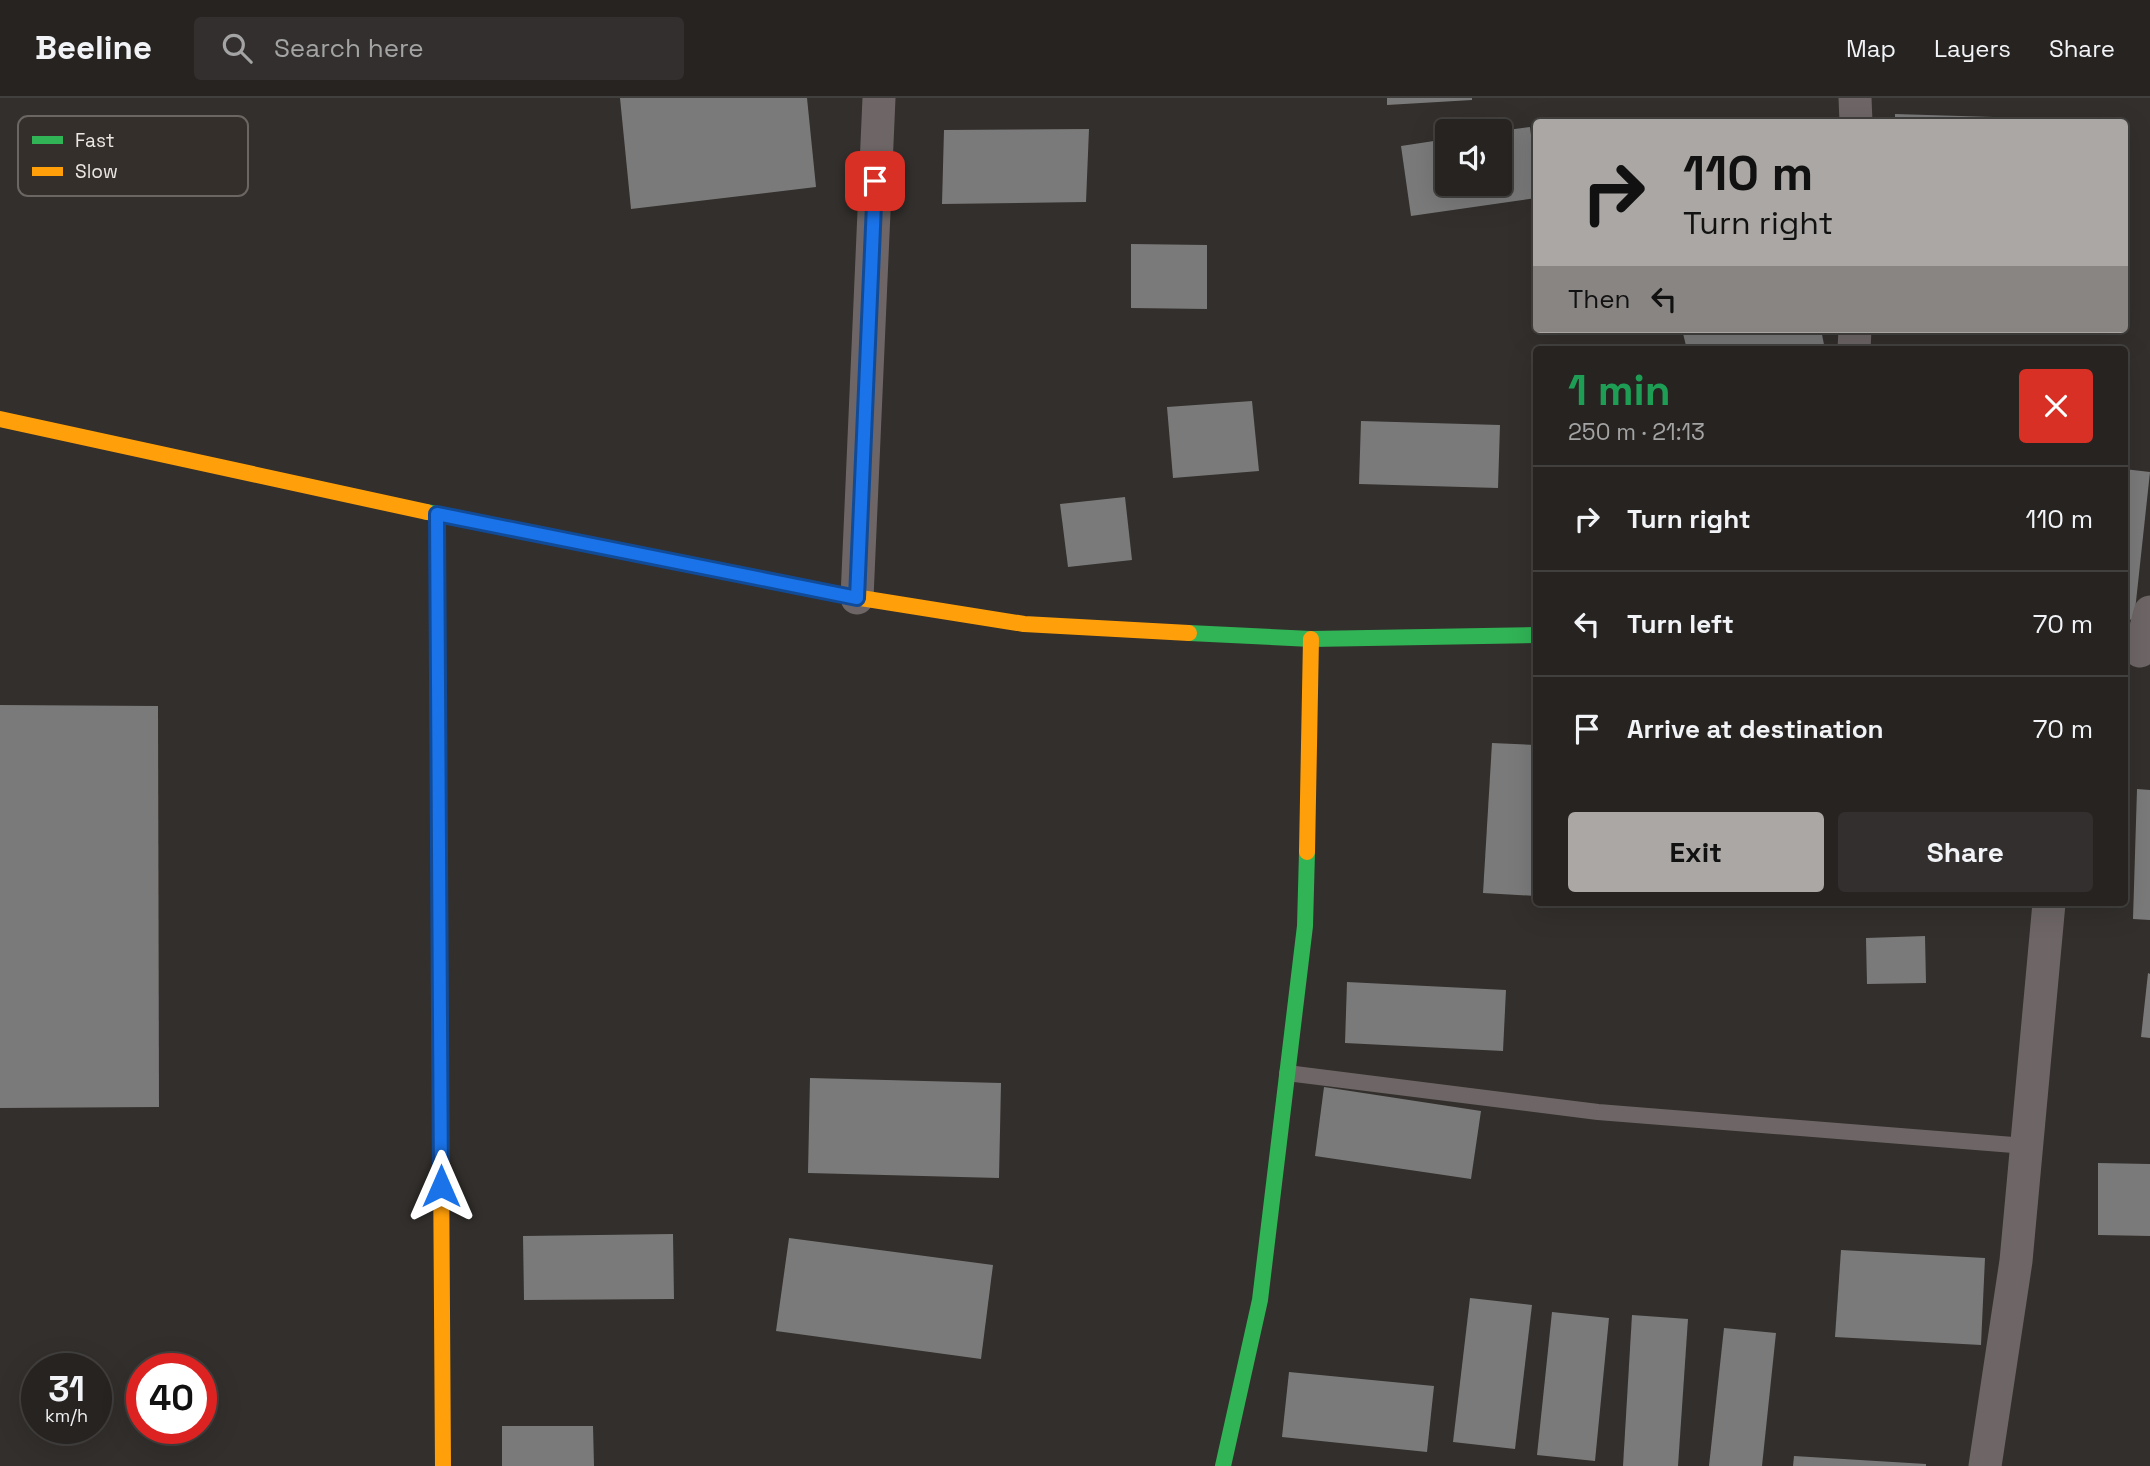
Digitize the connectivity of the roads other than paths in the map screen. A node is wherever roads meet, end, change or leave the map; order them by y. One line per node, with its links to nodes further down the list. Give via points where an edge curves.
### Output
1 (879, 98): 6 (street)
2 (1855, 98): 3 (street)
3 (1856, 119)
4 (0, 419): 5 (street)
5 (437, 514): 6 (street); 14 (street)
6 (857, 598): 9 (street, via 1024,624)
7 (2150, 612): 10 (street)
8 (1533, 635): 9 (street)
9 (1311, 639): 12 (street, via 1305,926)
10 (2138, 651)
11 (2049, 906): 13 (street)
12 (1287, 1073): 13 (lane, via 1598,1112); 15 (street, via 1260,1300)
13 (2026, 1146): 16 (street, via 2015,1261)
14 (443, 1466)
15 (1223, 1466)
16 (1985, 1466)

